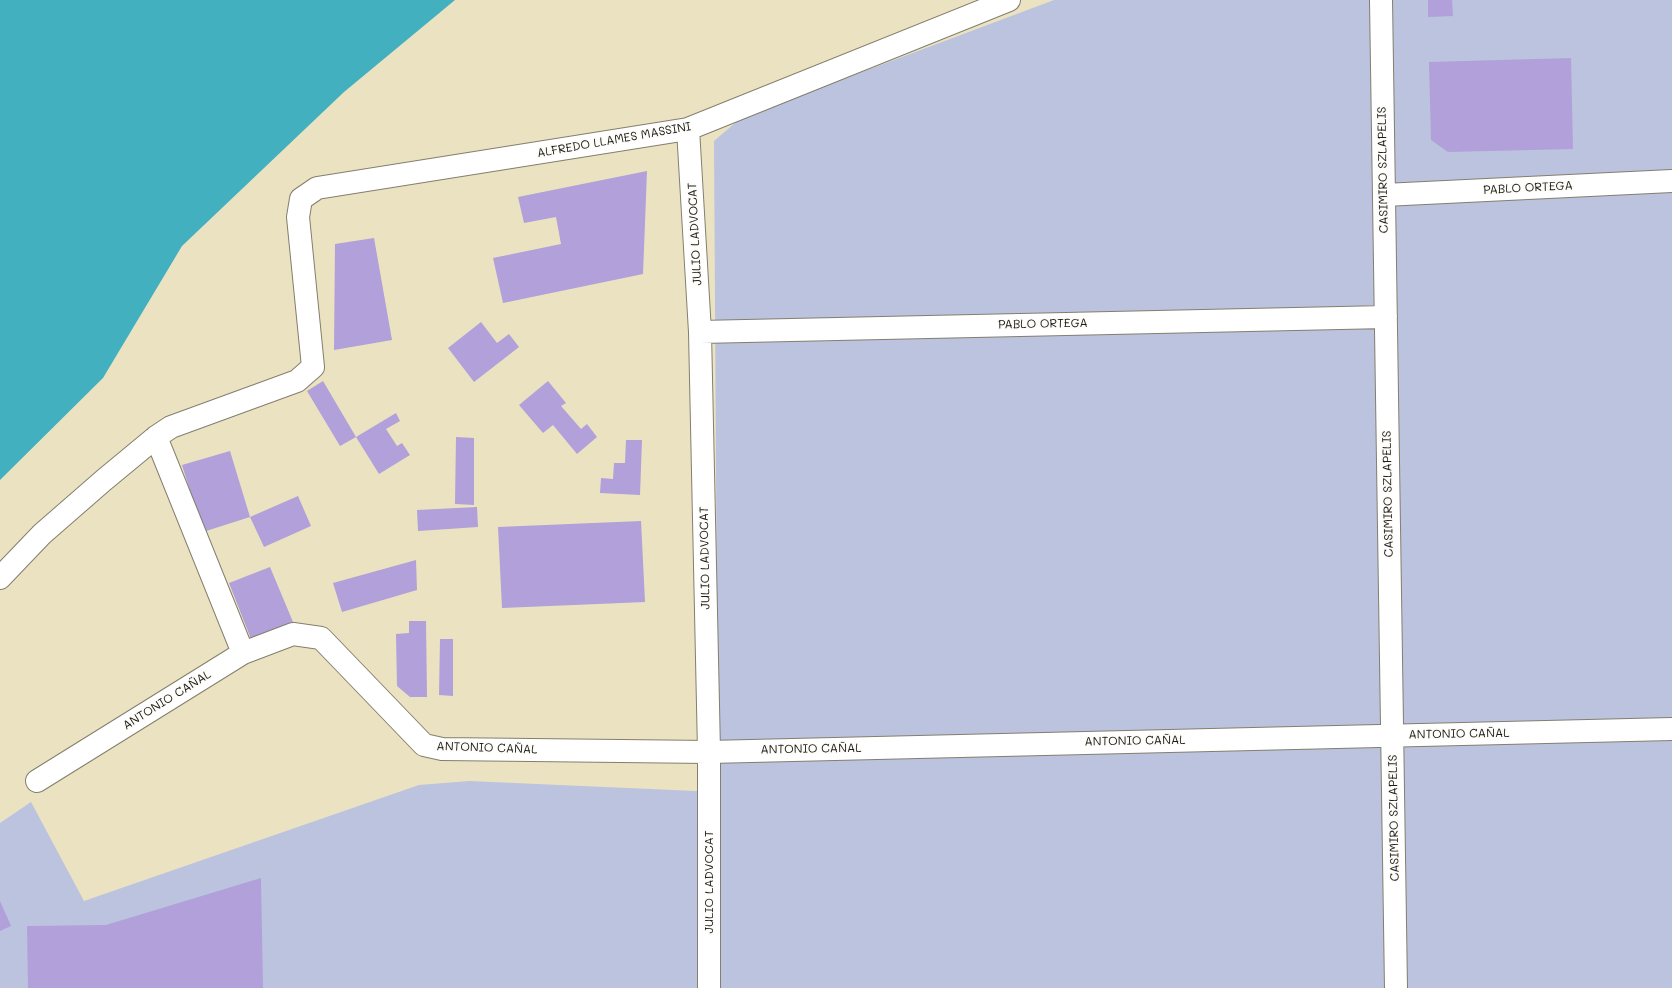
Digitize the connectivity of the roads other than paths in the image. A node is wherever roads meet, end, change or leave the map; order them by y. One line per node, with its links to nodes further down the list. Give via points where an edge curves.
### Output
1 (1009, 0): 3 (street, ALFREDO LLAMES MASSINI)
2 (1381, 0): 5 (street, CASIMIRO SZLAPELIS)
3 (688, 129): 7 (street, JULIO LADVOCAT); 8 (street, ALFREDO LLAMES MASSINI, via 317,188 301,199 298,217 313,367 297,381 171,427)
4 (1672, 181): 5 (street, PABLO ORTEGA)
5 (1384, 195): 6 (street, CASIMIRO SZLAPELIS)
6 (1386, 317): 7 (street, PABLO ORTEGA); 12 (street, CASIMIRO SZLAPELIS)
7 (700, 332): 13 (street, JULIO LADVOCAT)
8 (156, 437): 9 (street, via 42,534); 10 (street)
9 (0, 578)
10 (242, 653): 13 (street, ANTONIO CAÑAL, via 293,634 321,638 424,745 442,749); 14 (street, ANTONIO CAÑAL)
11 (1672, 729): 12 (street, ANTONIO CAÑAL)
12 (1392, 735): 13 (street, ANTONIO CAÑAL); 16 (street, CASIMIRO SZLAPELIS)
13 (709, 752): 15 (street, JULIO LADVOCAT)
14 (37, 781)
15 (709, 988)
16 (1396, 988)

